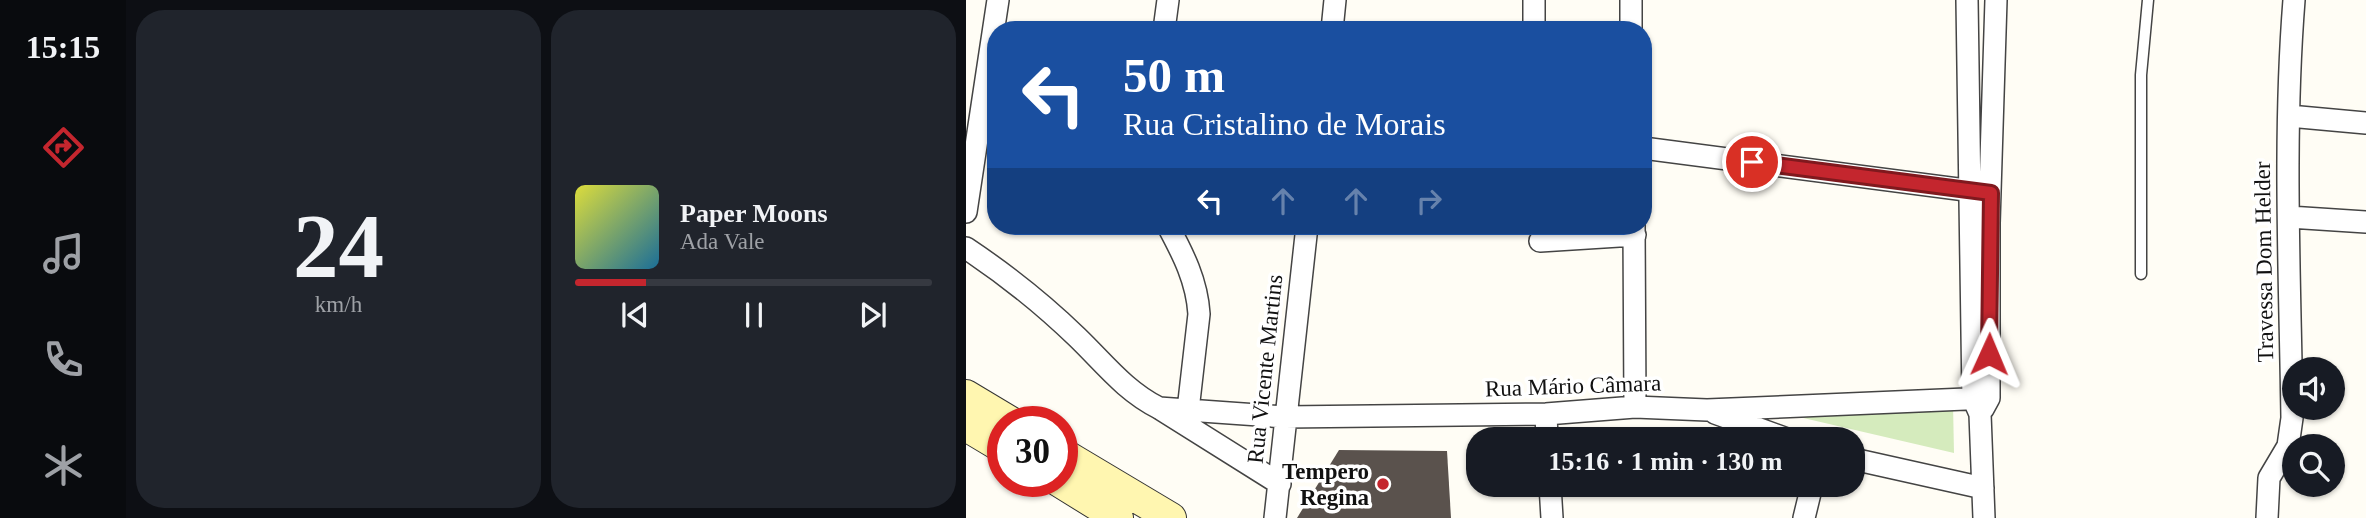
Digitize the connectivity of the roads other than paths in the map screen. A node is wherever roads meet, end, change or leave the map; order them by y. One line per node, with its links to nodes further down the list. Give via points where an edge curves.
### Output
1 (998, 0): 10 (street)
2 (1168, 0): 11 (street)
3 (1335, 0): 12 (street)
4 (1534, 0): 13 (street)
5 (1631, 0): 14 (street)
6 (1967, 0): 19 (street)
7 (1996, 0): 20 (street)
8 (2148, 0): 30 (lane, via 2141,75)
9 (2294, 0): 16 (street, Travessa Dom Helder)
10 (995, 21)
11 (1165, 21)
12 (1333, 21)
13 (1534, 21)
14 (1631, 21)
15 (987, 73): 21 (street)
16 (2289, 116): 17 (street); 22 (street, Travessa Dom Helder)
17 (2366, 123)
18 (1652, 149): 19 (street)
19 (1969, 191): 20 (street); 32 (street)
20 (1991, 193): 32 (street)
21 (966, 212)
22 (2289, 217): 23 (street); 57 (street, Travessa Dom Helder, via 2292,426 2288,446 2269,478)
23 (2366, 222)
24 (1172, 235): 36 (street, via 1198,298)
25 (1306, 235): 39 (street, Rua Vicente Martins)
26 (1591, 235): 28 (street)
27 (1634, 235): 33 (street)
28 (1540, 241)
29 (966, 248): 35 (street, Rua Mário Câmara, via 1075,335 1139,398)
30 (2141, 274)
31 (966, 395): 34 (main road)
32 (1981, 403): 37 (street, Rua Mário Câmara); 47 (street)
33 (1634, 407): 37 (street, Rua Mário Câmara); 38 (street, Rua Mário Câmara)
34 (987, 408)
35 (1159, 408): 36 (street, Rua Mário Câmara); 46 (street, Rua Mário Câmara)
36 (1188, 410): 39 (street, Rua Mário Câmara)
37 (1707, 410): 42 (street)
38 (1546, 414): 39 (street, Rua Mário Câmara); 41 (street)
39 (1285, 418): 46 (street, Rua Vicente Martins)
40 (966, 426): 43 (main road)
41 (1547, 427)
42 (1754, 427)
43 (987, 438)
44 (1865, 462): 47 (street)
45 (1078, 463): 52 (main road)
46 (1280, 484): 53 (street, Rua Vicente Martins)
47 (1983, 488): 56 (street)
48 (1078, 493): 51 (main road)
49 (1551, 497): 54 (street)
50 (1809, 497): 55 (street)
51 (1118, 518)
52 (1171, 518)
53 (1275, 518)
54 (1552, 518)
55 (1804, 518)
56 (1984, 518)
57 (2267, 518)

